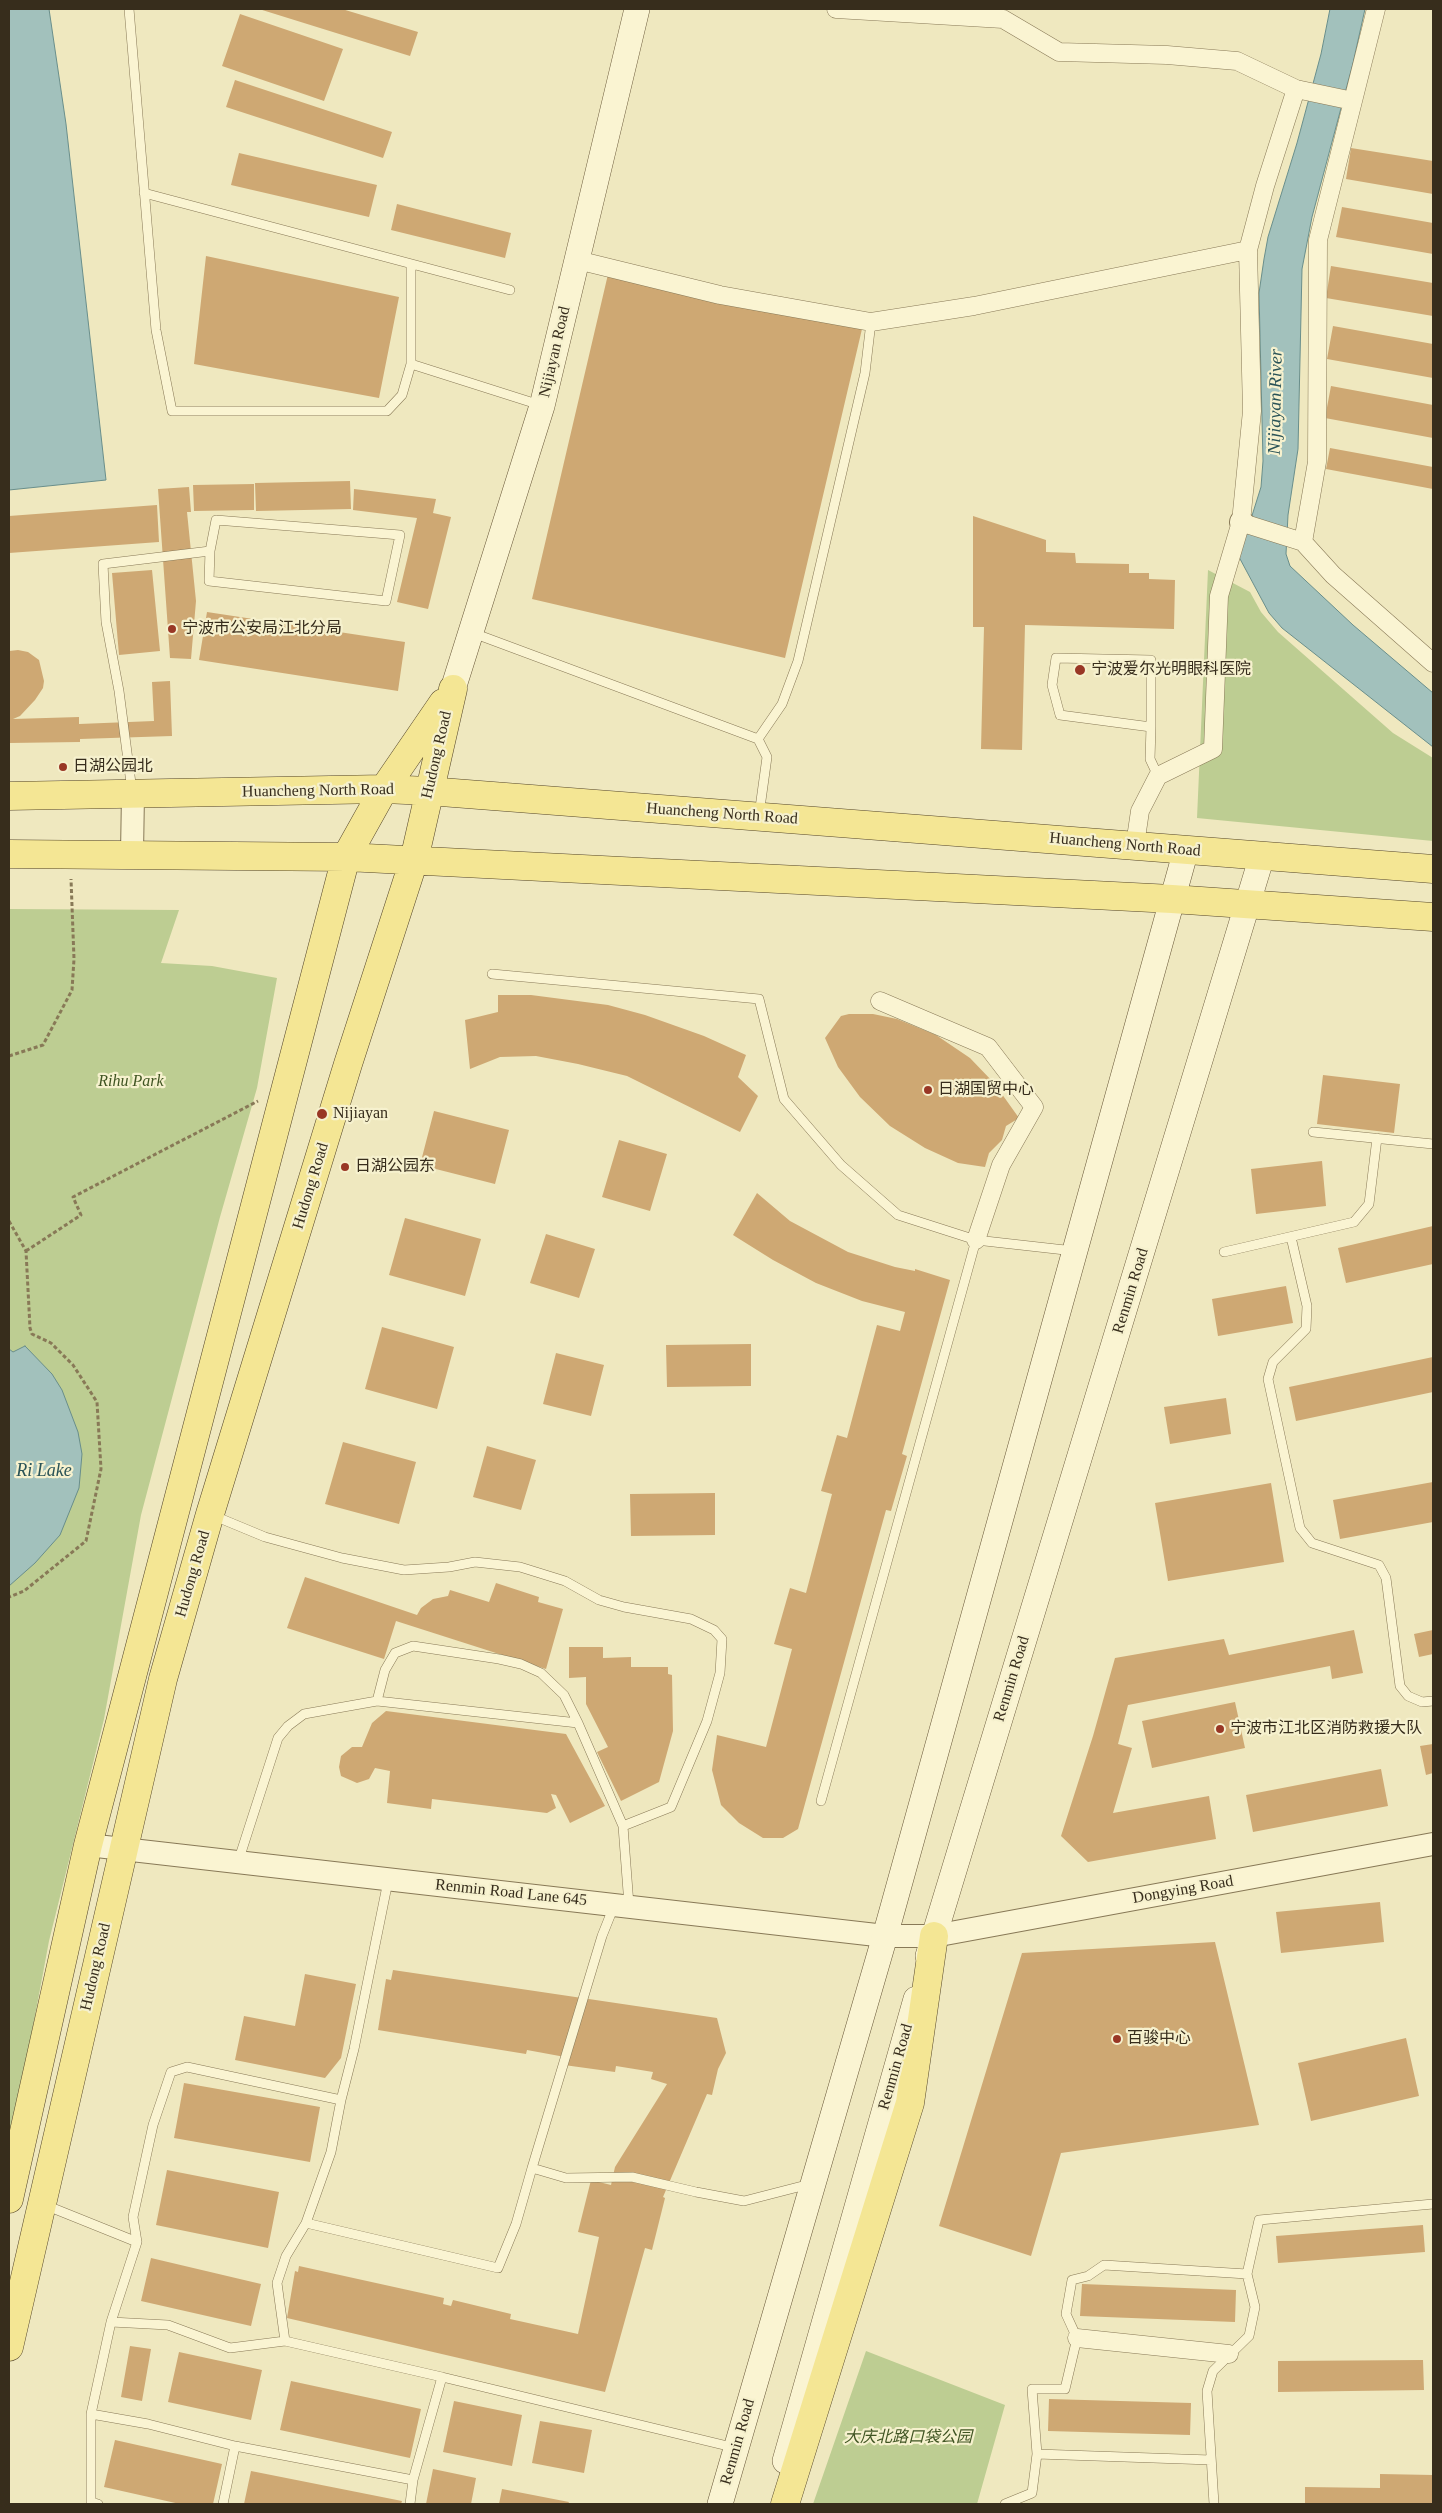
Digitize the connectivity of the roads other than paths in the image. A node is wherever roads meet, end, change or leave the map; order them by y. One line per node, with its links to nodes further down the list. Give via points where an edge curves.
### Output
1 (130, 9): 7 (lane)
2 (637, 9): 9 (main road, Nijiayan Road)
3 (836, 9): 5 (street, via 1003,19 1059,52 1237,61)
4 (1376, 9): 6 (street)
5 (1296, 89): 6 (street); 8 (street)
6 (1352, 101): 16 (street, via 1318,240 1316,462)
7 (144, 193): 10 (lane); 13 (lane, via 156,330 172,411 387,411 402,395)
8 (1248, 250): 12 (street, via 974,306); 15 (street, via 1252,411)
9 (577, 260): 12 (street, via 720,294); 14 (main road, Nijiayan Road)
10 (411, 265): 11 (lane); 13 (lane)
11 (510, 290)
12 (871, 322): 22 (lane, via 865,373 798,661 782,704)
13 (411, 364): 14 (lane)
14 (542, 406): 18 (main road, Nijiayan Road)
15 (1242, 523): 16 (street); 23 (street, via 1219,596 1213,749)
16 (1302, 542): 19 (street, via 1333,575)
17 (210, 551): 17 (lane, via 216,520 400,535 386,601 209,581); 26 (lane, via 102,564 106,622)
18 (471, 632): 20 (main road, Nijiayan Road); 22 (lane)
19 (1433, 663)
20 (453, 689): 24 (main road, Hudong Road); 25 (main road, Hudong Road)
21 (1151, 727): 21 (lane, via 1151,660 1056,658 1052,685 1060,715); 23 (lane, via 1150,759)
22 (758, 739): 28 (lane, via 767,757)
23 (1158, 776): 29 (street, via 1140,811)
24 (384, 789): 25 (main road, Huancheng North Road); 26 (main road, Huancheng North Road); 34 (main road, Hudong Road)
25 (428, 791): 28 (main road, Huancheng North Road); 35 (main road, Hudong Road)
26 (133, 794): 27 (main road, Huancheng North Road); 31 (street)
27 (9, 796)
28 (759, 816): 29 (main road, Huancheng North Road)
29 (1136, 845): 30 (main road, Huancheng North Road)
30 (1186, 850): 33 (main road, Huancheng North Road); 37 (main road, Renmin Road)
31 (132, 853): 32 (main road); 34 (main road)
32 (9, 854)
33 (1262, 856): 36 (main road, Huancheng North Road); 38 (main road, Renmin Road)
34 (346, 857): 35 (main road); 56 (main road, Hudong Road)
35 (414, 860): 37 (main road); 49 (main road, Hudong Road)
36 (1433, 869)
37 (1172, 900): 38 (main road); 47 (main road, Renmin Road)
38 (1249, 904): 39 (main road); 62 (main road, Renmin Road)
39 (1433, 917)
40 (492, 974): 46 (lane, via 759,999 784,1099 841,1165 898,1215)
41 (880, 1001): 46 (street, via 988,1048 1034,1107 1001,1165)
42 (1313, 1132): 43 (lane)
43 (1377, 1138): 44 (lane); 45 (lane, via 1369,1204 1354,1222)
44 (1433, 1144)
45 (1291, 1237): 48 (lane); 51 (lane, via 1307,1306 1306,1330 1273,1362 1268,1379 1300,1528 1312,1543 1379,1565 1386,1578 1400,1686 1408,1696 1422,1702)
46 (976, 1240): 47 (lane); 53 (lane)
47 (1074, 1251): 61 (main road, Renmin Road)
48 (1224, 1252)
49 (210, 1514): 54 (lane, via 265,1537 342,1558 404,1570 475,1562 520,1567 565,1581 599,1600 691,1619 714,1630 722,1639 720,1674 707,1721 671,1807); 57 (main road, Hudong Road, via 163,1679)
50 (377, 1701): 52 (lane); 52 (lane, via 385,1670 396,1653 413,1646 430,1647 521,1664 541,1674 564,1695); 58 (lane, via 304,1714 288,1726 278,1738)
51 (1433, 1701)
52 (578, 1723): 54 (lane)
53 (821, 1801)
54 (623, 1826): 60 (lane)
55 (1433, 1844): 62 (street, Dongying Road)
56 (88, 1845): 57 (street, Renmin Road Lane 645); 66 (main road, Hudong Road)
57 (122, 1850): 58 (street, Renmin Road Lane 645); 67 (main road, Hudong Road)
58 (238, 1862): 59 (street, Renmin Road Lane 645)
59 (388, 1880): 60 (street, Renmin Road Lane 645); 63 (lane, via 354,2049)
60 (622, 1906): 61 (street, Renmin Road Lane 645); 64 (lane, via 602,1936)
61 (885, 1936): 62 (street, Renmin Road Lane 645); 65 (main road, Renmin Road)
62 (934, 1936): 88 (main road, Renmin Road); 89 (main road, via 910,2103)
63 (340, 2100): 69 (lane, via 331,2152); 70 (lane, via 187,2067 171,2072 153,2125 133,2217)
64 (532, 2168): 65 (lane, via 566,2178 632,2177 744,2200); 69 (lane, via 516,2224 498,2268)
65 (813, 2183): 80 (main road, Renmin Road)
66 (9, 2198)
67 (41, 2204): 70 (lane); 75 (main road, Hudong Road)
68 (1433, 2204): 71 (lane, via 1259,2220)
69 (306, 2223): 74 (lane, via 286,2256 277,2283)
70 (137, 2242): 72 (lane)
71 (1247, 2274): 73 (lane, via 1104,2265 1088,2276 1072,2280 1066,2314); 76 (lane, via 1255,2307 1249,2336)
72 (111, 2322): 74 (lane, via 168,2325 230,2348); 78 (lane)
73 (1077, 2338): 76 (street); 81 (lane, via 1065,2389 1032,2389)
74 (285, 2341): 77 (lane)
75 (9, 2347)
76 (1229, 2354): 82 (lane, via 1213,2371 1207,2391)
77 (442, 2377): 80 (lane); 83 (lane)
78 (91, 2414): 79 (lane, via 148,2424); 84 (lane, via 91,2502)
79 (235, 2446): 83 (lane); 85 (lane)
80 (736, 2448): 87 (main road, Renmin Road)
81 (1037, 2454): 82 (lane); 90 (lane, via 1032,2492)
82 (1211, 2460): 91 (lane)
83 (412, 2480): 86 (lane)
84 (98, 2504)
85 (223, 2504)
86 (410, 2504)
87 (720, 2504)
88 (773, 2504)
89 (784, 2504)
90 (1005, 2504)
91 (1214, 2504)

